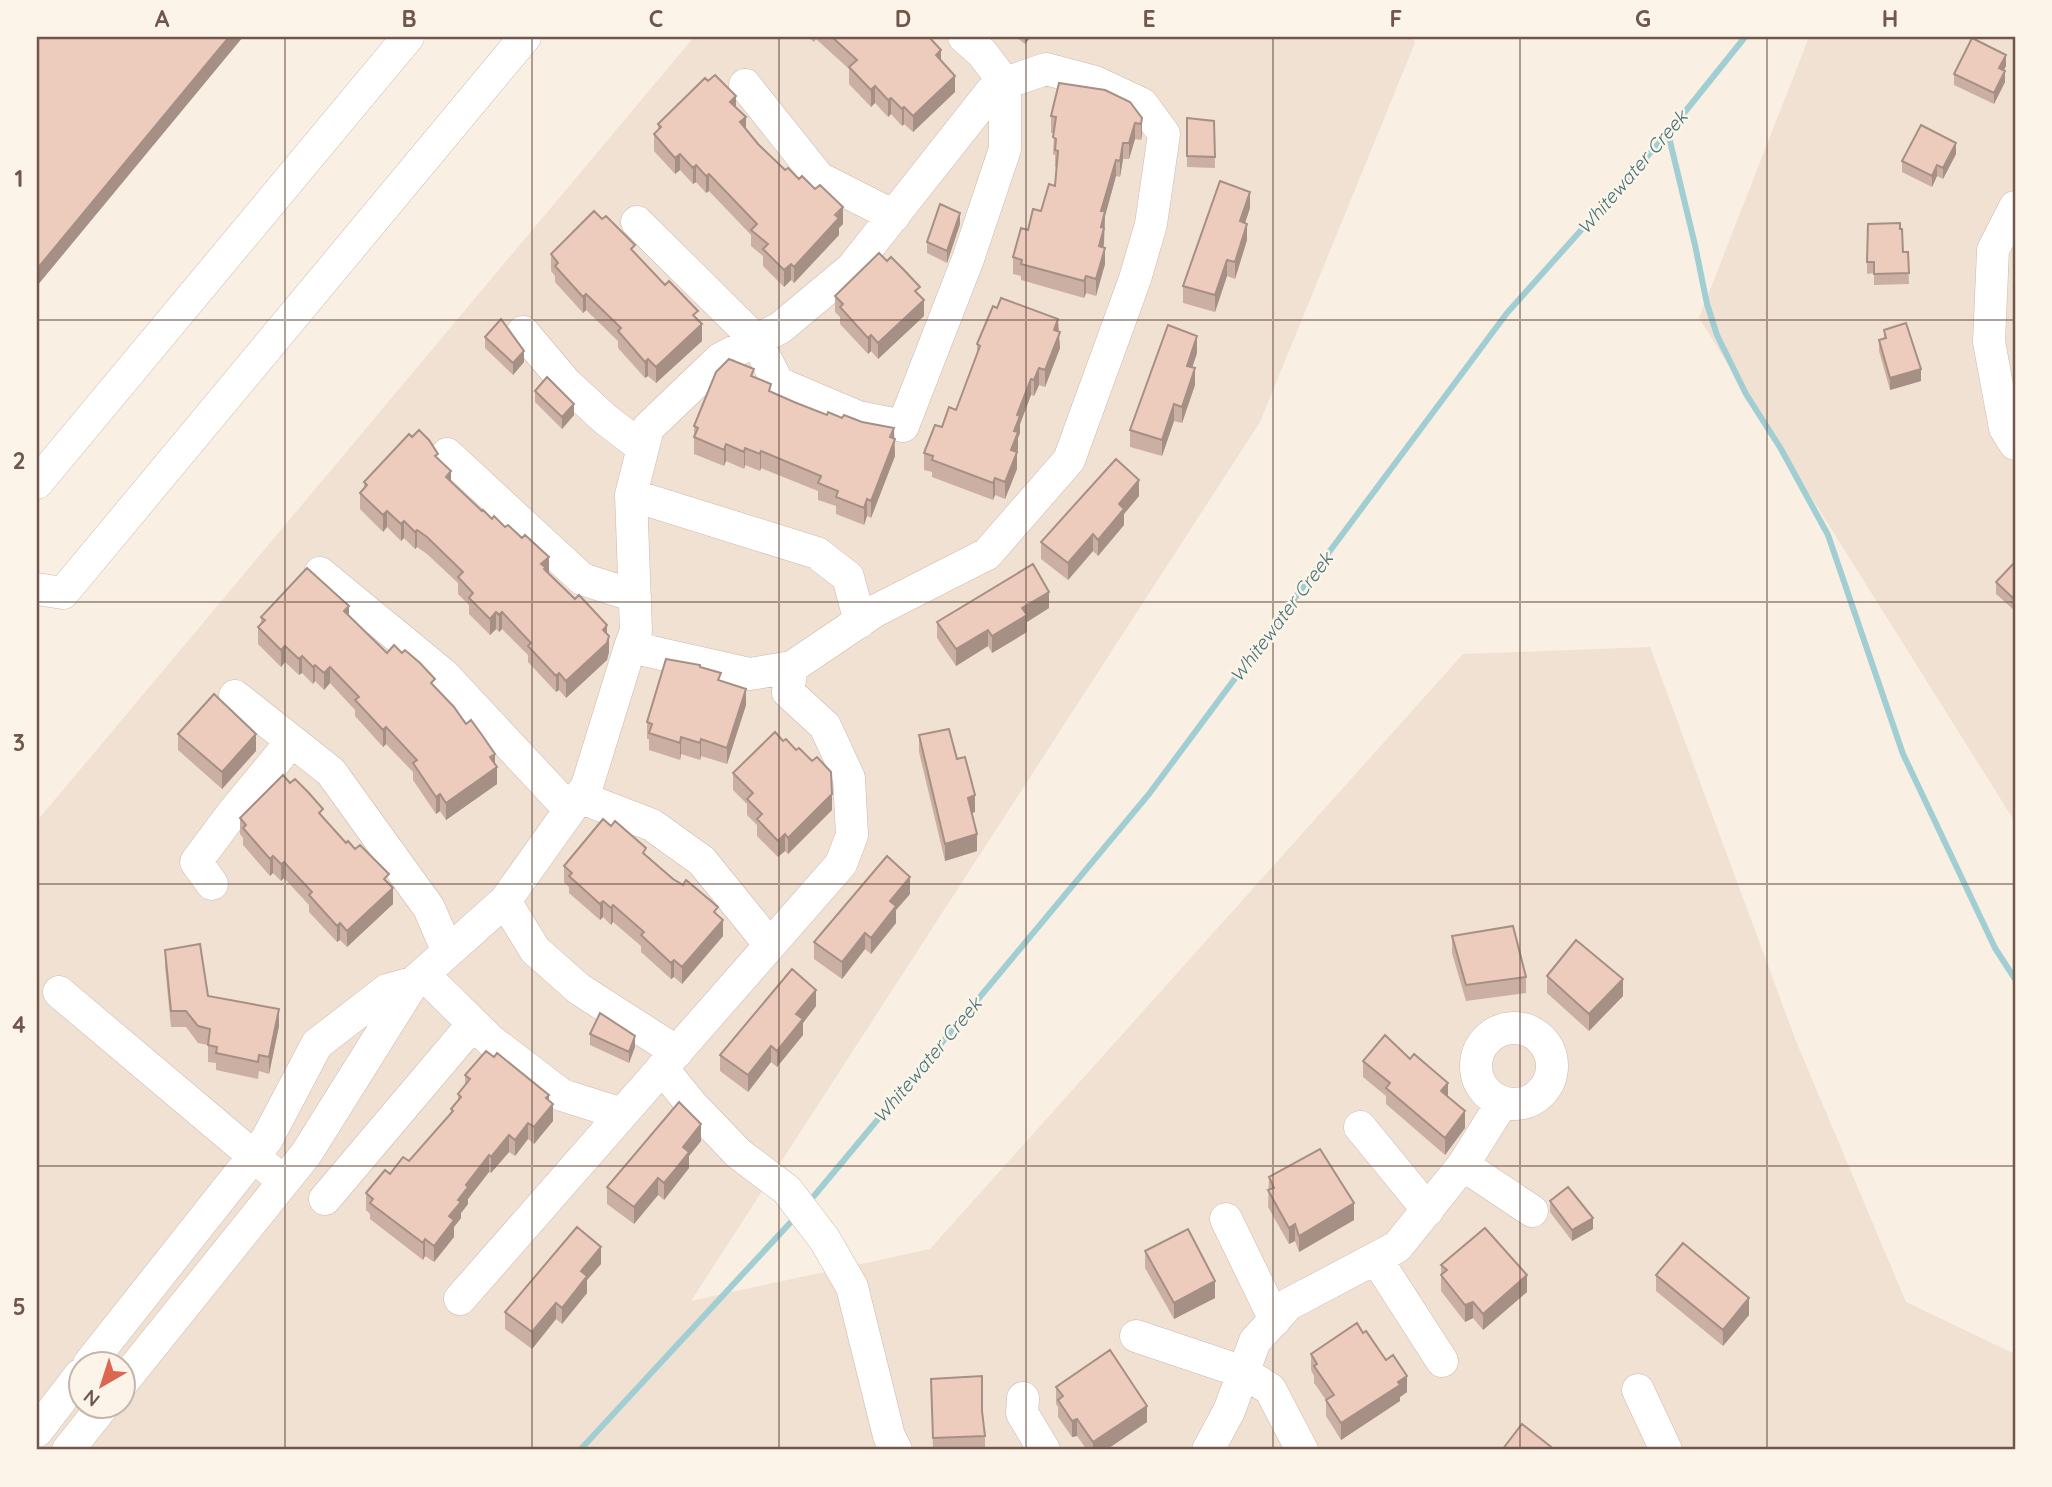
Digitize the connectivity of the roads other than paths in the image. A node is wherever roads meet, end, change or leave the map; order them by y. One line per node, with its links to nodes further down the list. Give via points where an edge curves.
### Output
1 (408, 37): 14 (street)
2 (525, 37): 17 (street, via 63,593)
3 (964, 37): 4 (street)
4 (1005, 83): 7 (street, via 991,92); 10 (street, via 1005,149 968,259 902,426 858,416 778,383); 19 (street, via 1046,69 1095,82 1142,104 1164,134 1151,224 1069,460 987,554)
5 (745, 85): 7 (street, via 819,178)
6 (2015, 207): 11 (street, via 1993,250 1989,342 2005,428)
7 (894, 216): 10 (street, via 852,268 780,328)
8 (637, 222): 10 (street)
9 (523, 332): 12 (street, via 566,383)
10 (756, 340): 12 (street, via 720,359 648,428)
11 (2015, 444)
12 (643, 448): 15 (street)
13 (447, 454): 18 (street, via 582,579)
14 (37, 483)
15 (631, 495): 18 (street); 19 (street, via 817,553 848,577)
16 (320, 573): 24 (street, via 443,674)
17 (37, 589)
18 (635, 596): 20 (street, via 636,631)
19 (860, 622): 21 (street)
20 (631, 647): 21 (street, via 750,674); 24 (street, via 587,786)
21 (792, 667): 27 (street, via 788,692 825,726 849,778 852,835 841,864)
22 (235, 696): 23 (street)
23 (292, 741): 25 (street, via 196,862); 28 (street, via 331,772 429,908)
24 (575, 804): 26 (street); 27 (street, via 652,824 702,861)
25 (212, 884)
26 (505, 901): 28 (street); 34 (street, via 535,950)
27 (770, 945): 34 (street)
28 (449, 952): 29 (street)
29 (418, 979): 31 (street); 32 (street, via 387,990); 33 (street)
30 (59, 992): 40 (street)
31 (473, 1024): 37 (street, via 562,1096); 43 (street)
32 (317, 1044): 35 (street); 40 (street)
33 (374, 1045): 35 (street); 39 (street)
34 (669, 1060): 37 (street); 63 (street, via 692,1105 739,1154 787,1190 825,1240 852,1287)
35 (344, 1064): 39 (street)
36 (1502, 1103): 41 (street)
37 (622, 1114): 48 (street)
38 (1360, 1127): 44 (street)
39 (311, 1146): 42 (street)
40 (254, 1156): 42 (street); 51 (street)
41 (1463, 1165): 44 (street); 45 (street)
42 (284, 1183): 55 (street)
43 (325, 1199)
44 (1428, 1210): 47 (street, via 1397,1247)
45 (1532, 1211)
46 (1226, 1219): 49 (street)
47 (1377, 1260): 49 (street, via 1289,1304); 54 (street)
48 (460, 1299)
49 (1275, 1320): 56 (street, via 1255,1341)
50 (1136, 1336): 56 (street)
51 (110, 1337): 52 (street); 53 (street)
52 (100, 1350)
53 (118, 1350)
54 (1442, 1361)
55 (136, 1367)
56 (1243, 1372): 65 (street); 66 (street, via 1270,1389)
57 (1638, 1390): 67 (street)
58 (66, 1394): 61 (street)
59 (1023, 1398): 64 (street, via 1022,1413)
60 (92, 1420): 62 (street)
61 (37, 1431)
62 (68, 1450)
63 (896, 1450)
64 (1044, 1450)
65 (1209, 1450)
66 (1302, 1450)
67 (1666, 1450)

